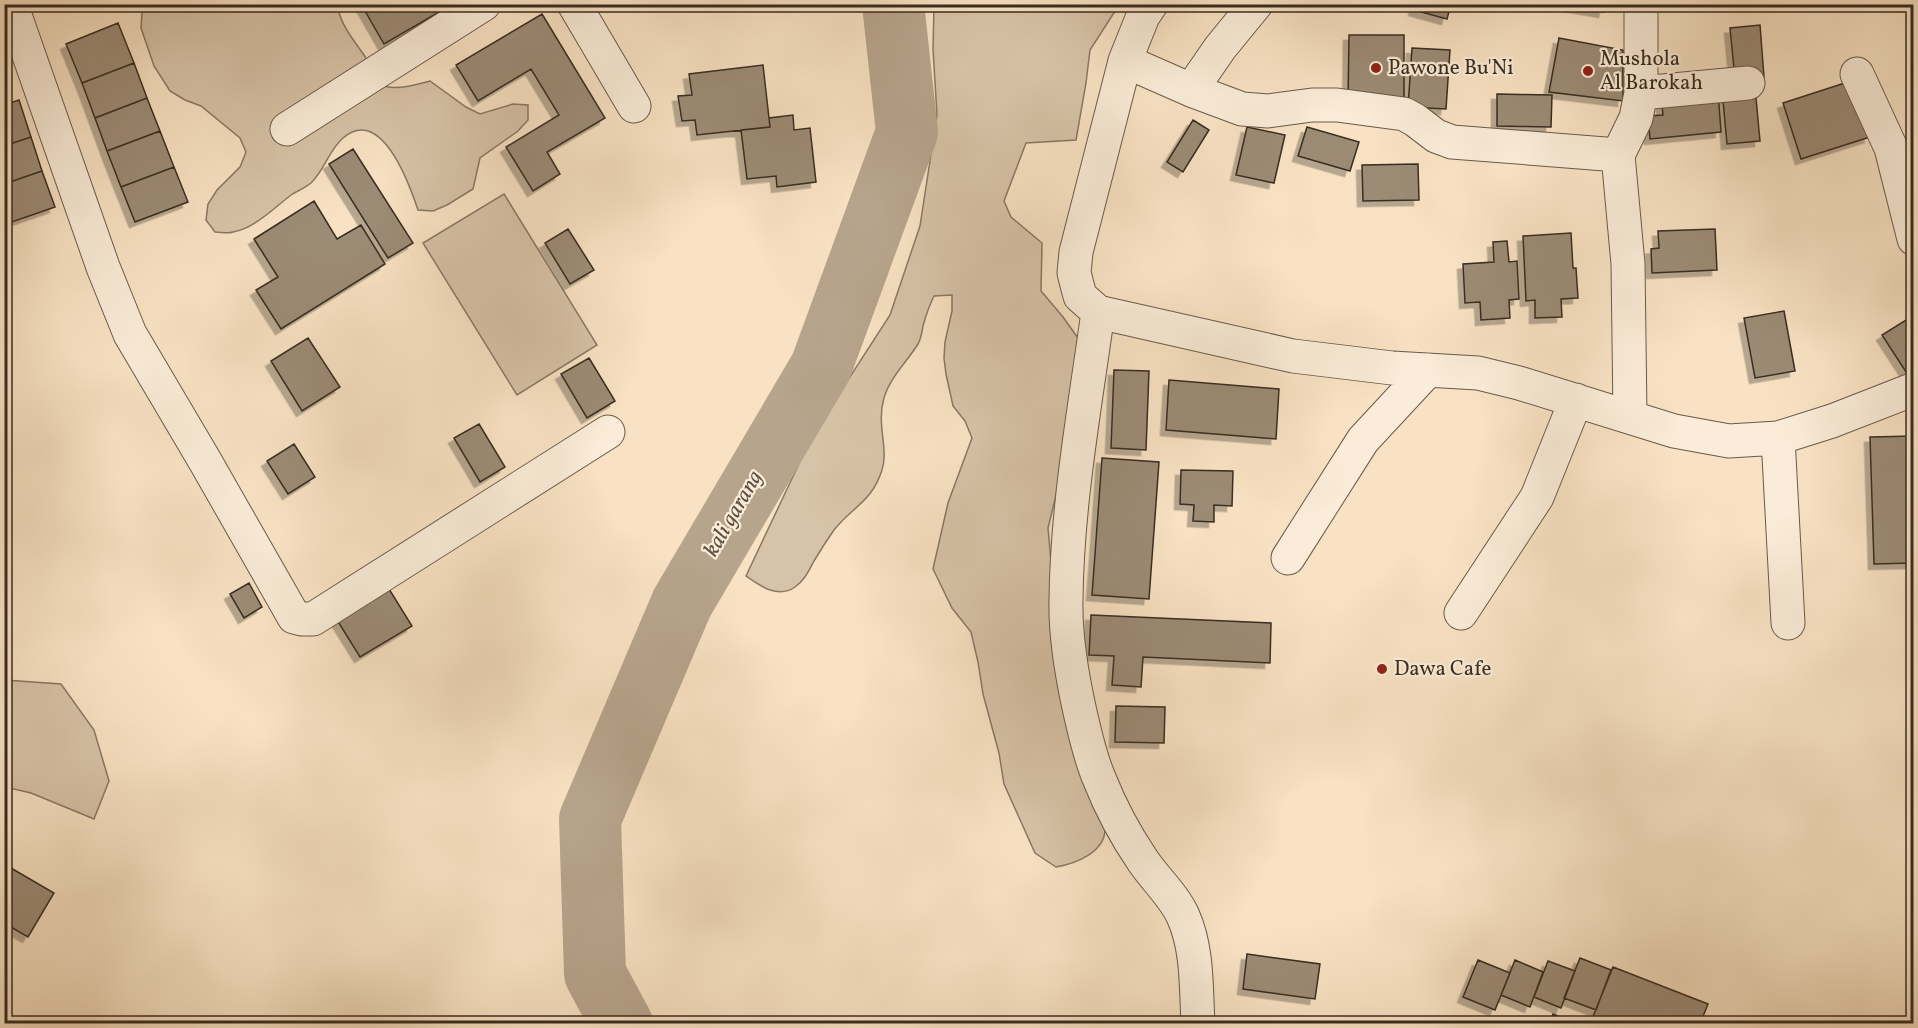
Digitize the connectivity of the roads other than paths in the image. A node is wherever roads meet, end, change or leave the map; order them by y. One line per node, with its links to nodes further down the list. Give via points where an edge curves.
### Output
1 (11, 4): 21 (street, via 130,334 294,616 313,620)
2 (484, 4): 13 (street)
3 (574, 4): 12 (street)
4 (1151, 4): 7 (street)
5 (1256, 4): 10 (street)
6 (1641, 4): 11 (street)
7 (1125, 61): 10 (street); 16 (street, via 1076,252 1074,273 1080,296)
8 (1857, 74): 15 (street, via 1890,148)
9 (1748, 83): 11 (street)
10 (1191, 90): 14 (street, via 1242,109 1268,111 1337,105 1404,114 1452,142)
11 (1641, 93): 14 (street, via 1636,118)
12 (634, 106)
13 (287, 129)
14 (1618, 155): 20 (street, via 1628,264)
15 (1914, 239)
16 (1098, 312): 17 (street, via 1293,356); 26 (street, via 1069,556 1066,601 1073,674 1098,777 1143,861 1183,916 1193,949)
17 (1428, 370): 19 (street, via 1478,374); 23 (street, via 1363,440)
18 (1914, 389): 22 (street)
19 (1576, 400): 20 (street); 24 (street, via 1537,497)
20 (1629, 416): 22 (street, via 1674,431 1729,441)
21 (608, 432)
22 (1778, 438): 25 (street)
23 (1288, 558)
24 (1461, 613)
25 (1788, 622)
26 (1198, 1023)

